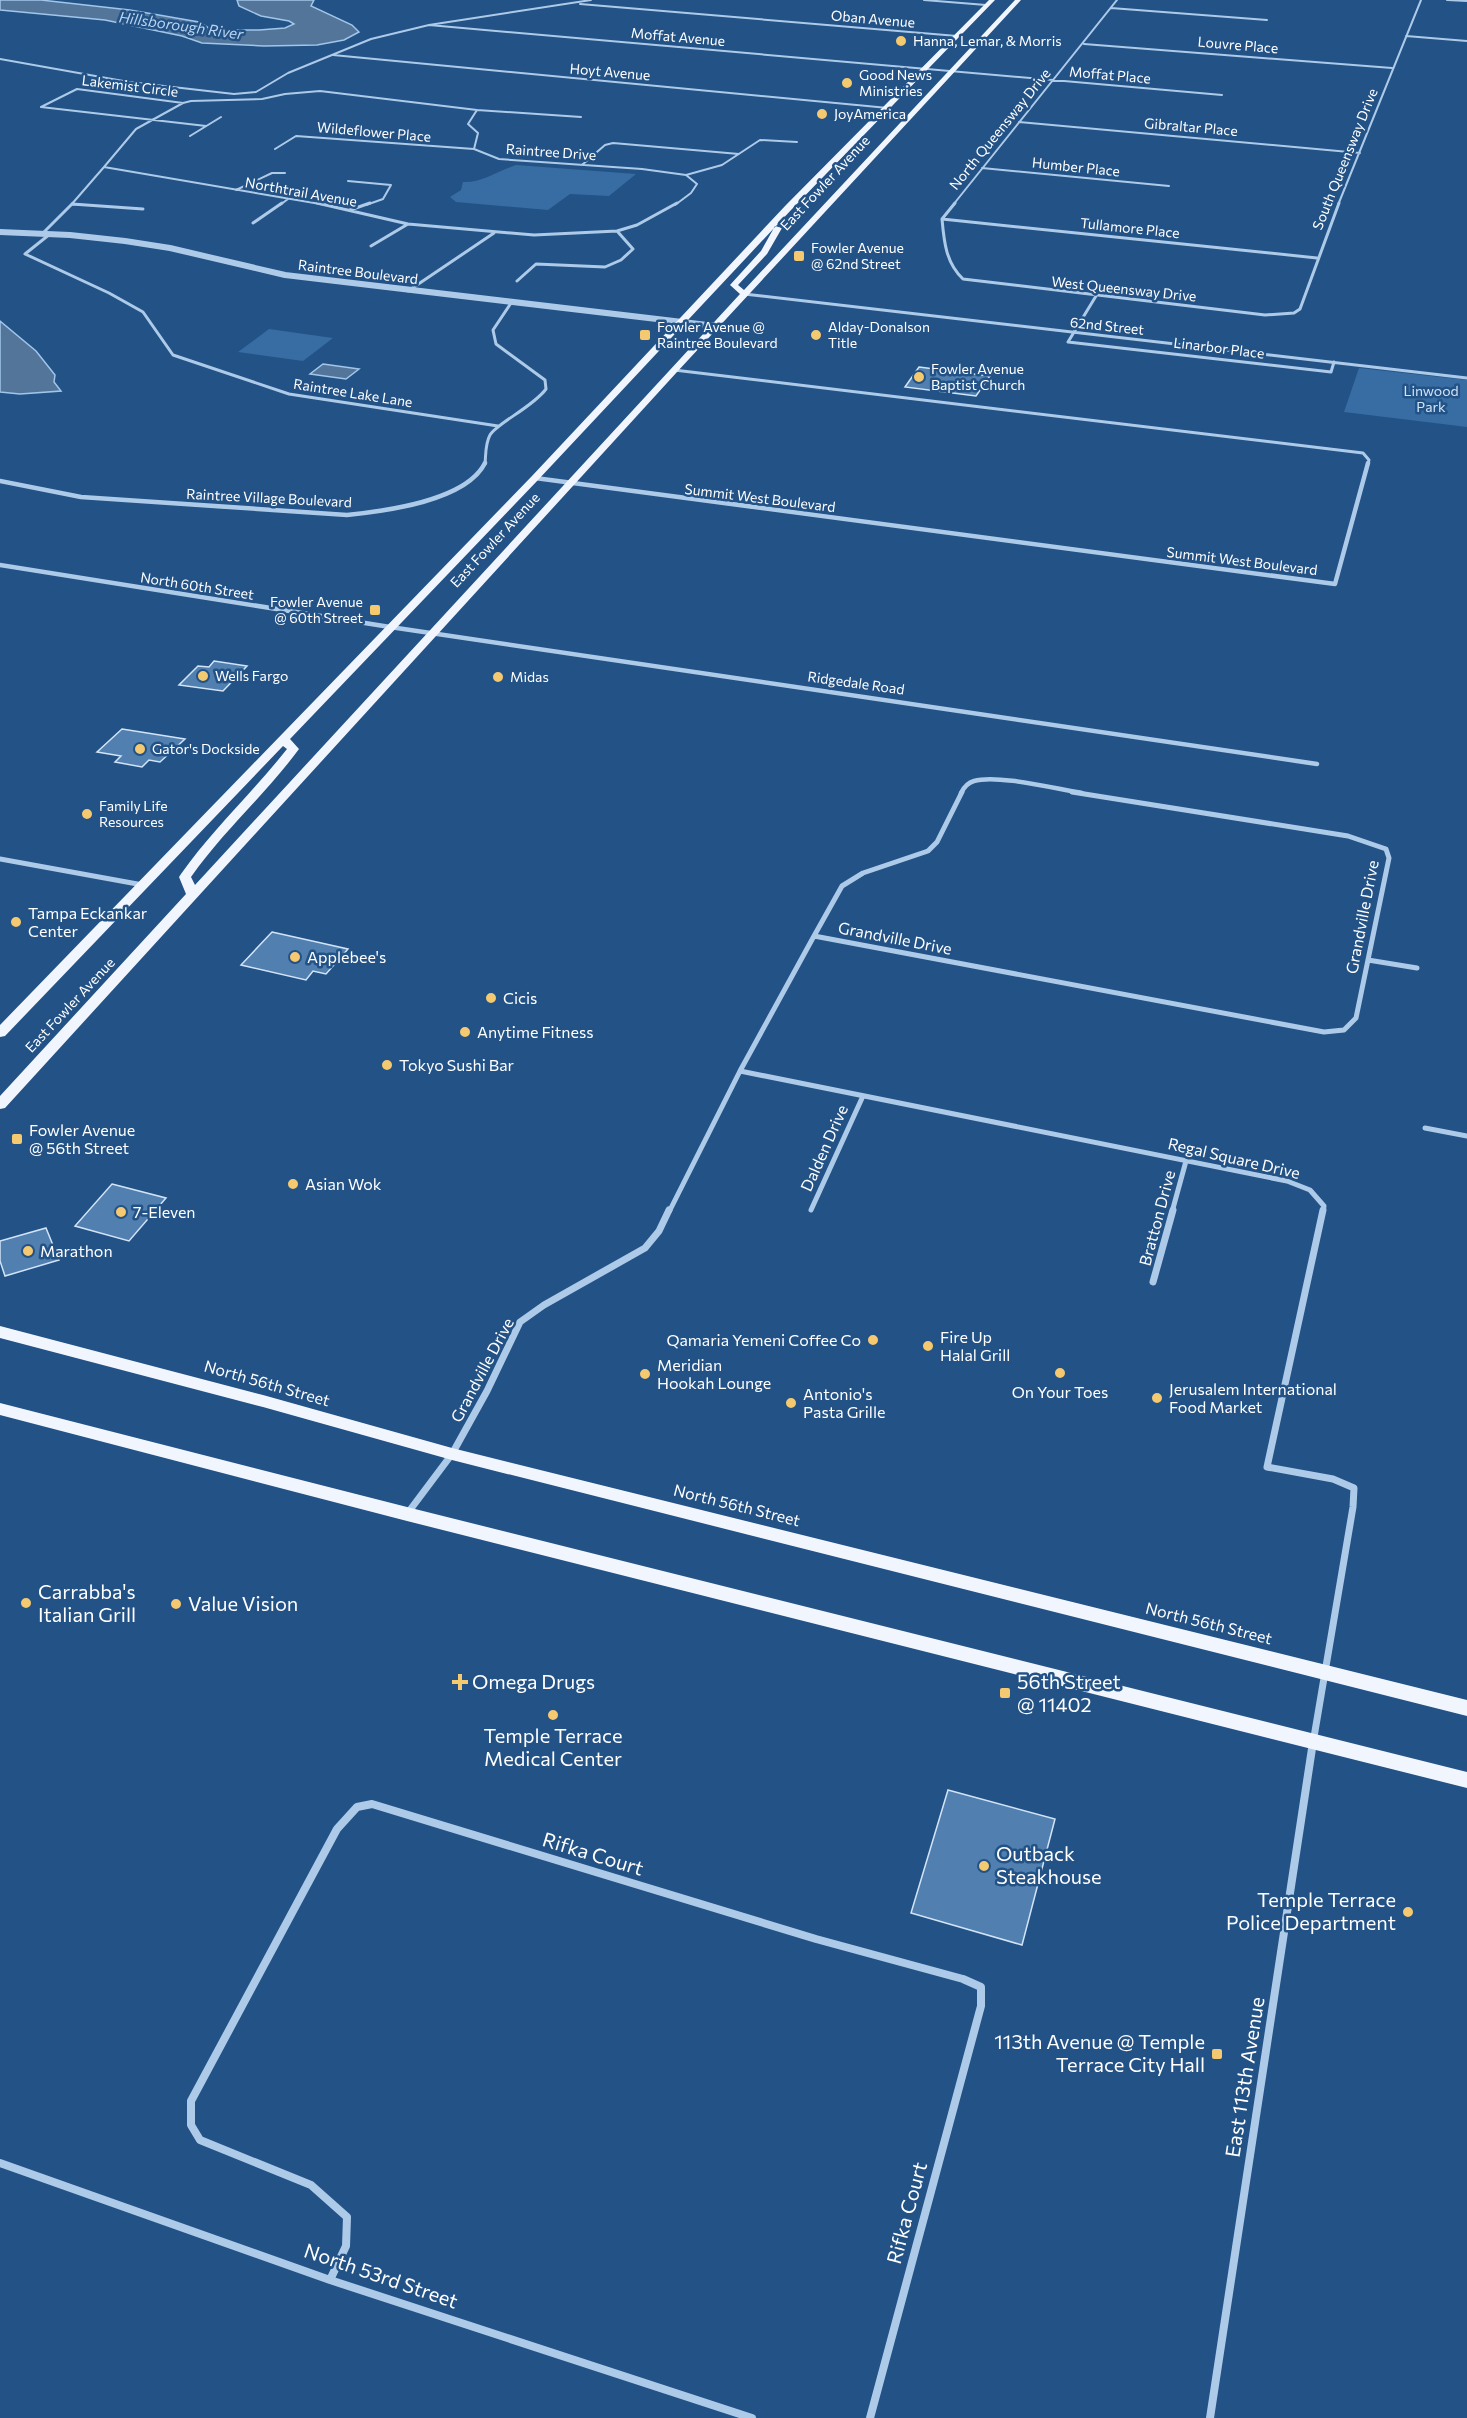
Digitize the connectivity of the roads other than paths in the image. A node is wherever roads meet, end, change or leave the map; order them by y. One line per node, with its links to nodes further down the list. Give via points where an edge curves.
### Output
1 (591, 0): 9 (street)
2 (924, 0): 8 (street)
3 (1018, 0): 21 (main road, East Fowler Avenue)
4 (1117, 0): 10 (street, North Queensway Drive)
5 (1421, 0): 14 (street, South Queensway Drive)
6 (1447, 0): 7 (street)
7 (1467, 2)
8 (989, 3): 13 (main road, East Fowler Avenue)
9 (573, 4): 12 (street); 13 (street, Oban Avenue)
10 (1111, 8): 11 (street); 16 (street, North Queensway Drive)
11 (1267, 20)
12 (429, 25): 17 (street, via 371,39); 20 (street, Moffat Avenue)
13 (957, 36): 20 (main road, East Fowler Avenue)
14 (1406, 36): 15 (street); 19 (street, South Queensway Drive)
15 (1467, 41)
16 (1083, 44): 19 (street, Louvre Place); 22 (street, North Queensway Drive)
17 (331, 55): 18 (street, via 256,92 234,94 129,82); 25 (street, Hoyt Avenue)
18 (0, 59)
19 (1392, 68): 36 (street, South Queensway Drive)
20 (925, 69): 21 (street, Moffat Place); 25 (main road, East Fowler Avenue)
21 (951, 71): 22 (street, Moffat Place); 63 (main road, East Fowler Avenue)
22 (1052, 81): 23 (street, Moffat Place); 30 (street, North Queensway Drive)
23 (1222, 95)
24 (183, 103): 26 (street, via 320,92); 29 (street); 29 (street, Lakemist Circle, via 77,89 41,107)
25 (888, 108): 48 (main road, East Fowler Avenue)
26 (477, 110): 28 (street); 35 (street, via 468,124 478,133)
27 (221, 117): 31 (street)
28 (580, 117)
29 (148, 121): 31 (street); 39 (street)
30 (1019, 122): 36 (street, Gibraltar Place); 40 (street, North Queensway Drive)
31 (206, 126): 32 (street)
32 (190, 136)
33 (797, 142): 37 (street, via 760,140)
34 (275, 149): 35 (street, Wildeflower Place, via 296,136)
35 (474, 149): 38 (street, Raintree Drive, via 499,159)
36 (1360, 153): 60 (street, South Queensway Drive)
37 (739, 154): 38 (street, via 613,143); 42 (street, via 722,165)
38 (582, 165): 42 (street, Raintree Drive)
39 (103, 167): 45 (street, Northtrail Avenue); 47 (street)
40 (982, 168): 44 (street, Humber Place); 51 (street, North Queensway Drive)
41 (285, 173): 45 (street, via 272,173)
42 (686, 175): 54 (street, via 697,184 692,193 669,209)
43 (348, 181): 50 (street, via 391,185 382,199)
44 (1169, 186)
45 (236, 191): 46 (street, Northtrail Avenue)
46 (289, 199): 50 (street, Northtrail Avenue); 52 (street)
47 (72, 204): 49 (street); 57 (street)
48 (789, 207): 63 (main road, via 764,252 734,285); 67 (main road, East Fowler Avenue)
49 (143, 209)
50 (349, 210): 53 (street, Northtrail Avenue)
51 (942, 219): 60 (street, Tullamore Place); 64 (street, West Queensway Drive, via 944,246 954,272 963,279)
52 (253, 223)
53 (408, 224): 56 (street, Northtrail Avenue); 59 (street)
54 (617, 231): 56 (street, via 534,235); 61 (street, via 633,249 621,261 605,267 536,264)
55 (0, 232): 57 (street, Raintree Boulevard)
56 (495, 232): 62 (street)
57 (42, 234): 58 (street, Raintree Boulevard)
58 (50, 234): 62 (street, Raintree Boulevard, via 148,244 285,275); 73 (street, Raintree Lake Lane, via 25,254 143,312 173,355 289,394)
59 (371, 246)
60 (1317, 258): 66 (street, South Queensway Drive, via 1300,309)
61 (517, 281)
62 (408, 291): 65 (street, Raintree Boulevard)
63 (744, 294): 68 (main road, East Fowler Avenue); 69 (street, 62nd Street)
64 (1096, 296): 66 (street, West Queensway Drive); 69 (street)
65 (512, 303): 67 (street, Raintree Boulevard); 73 (street, via 493,330 496,344 544,380 546,389 538,400)
66 (1282, 315)
67 (682, 322): 68 (street, Raintree Boulevard); 74 (main road, East Fowler Avenue)
68 (716, 326): 71 (main road, East Fowler Avenue)
69 (1073, 333): 70 (street, 62nd Street); 70 (street, Linarbor Place, via 1068,342 1319,371 1331,372)
70 (1334, 362): 72 (street, 62nd Street)
71 (674, 370): 76 (main road, East Fowler Avenue); 76 (street, Summit West Boulevard, via 1363,453 1370,460 1335,584)
72 (1467, 378)
73 (498, 426): 75 (street, Raintree Village Boulevard, via 488,438 485,464 461,486 419,503 365,513 313,514 81,497)
74 (535, 478): 76 (street, Summit West Boulevard); 78 (main road, East Fowler Avenue)
75 (0, 480)
76 (570, 483): 79 (main road, East Fowler Avenue)
77 (0, 565): 78 (street, North 60th Street)
78 (390, 627): 79 (street, Ridgedale Road); 80 (main road, East Fowler Avenue)
79 (432, 633): 81 (street, Ridgedale Road); 84 (main road, East Fowler Avenue)
80 (284, 740): 83 (main road, East Fowler Avenue); 84 (main road, via 293,749 185,877)
81 (1317, 764)
82 (0, 859): 83 (street)
83 (144, 885): 88 (main road, East Fowler Avenue)
84 (193, 895): 91 (main road, East Fowler Avenue)
85 (814, 936): 86 (street, Grandville Drive, via 1324,1032 1344,1030 1356,1018); 86 (street, Grandville Drive, via 842,886 863,873 928,851 937,842 965,786 992,779 1348,836 1386,849 1389,858); 89 (street, Grandville Drive)
86 (1368, 960): 87 (street)
87 (1417, 968)
88 (0, 1033)
89 (740, 1071): 90 (street, Regal Square Drive); 99 (street, Grandville Drive, via 659,1231 645,1248 520,1322)
90 (862, 1096): 94 (street, Regal Square Drive); 95 (street, Dalden Drive)
91 (0, 1105)
92 (1425, 1128): 93 (street)
93 (1467, 1136)
94 (1186, 1161): 96 (street, Bratton Drive); 101 (street, Regal Square Drive, via 1287,1181 1310,1190 1324,1206 1267,1467 1333,1479 1354,1488)
95 (811, 1210)
96 (1153, 1281)
97 (0, 1332): 99 (main road, North 56th Street)
98 (0, 1409): 100 (main road)
99 (452, 1454): 100 (street, Grandville Drive); 101 (main road, North 56th Street)
100 (407, 1514): 103 (main road)
101 (1324, 1672): 102 (main road, North 56th Street); 103 (street, East 113th Avenue)
102 (1467, 1708)
103 (1315, 1741): 104 (main road); 109 (street, East 113th Avenue)
104 (1467, 1780)
105 (0, 2163): 106 (street, North 53rd Street)
106 (330, 2280): 107 (street, North 53rd Street); 108 (street, Rifka Court, via 346,2246 347,2217 311,2185 200,2140 191,2125 191,2101 337,1829 357,1807 372,1804 981,1987 981,2006)
107 (752, 2418)
108 (870, 2418)
109 (1210, 2418)

